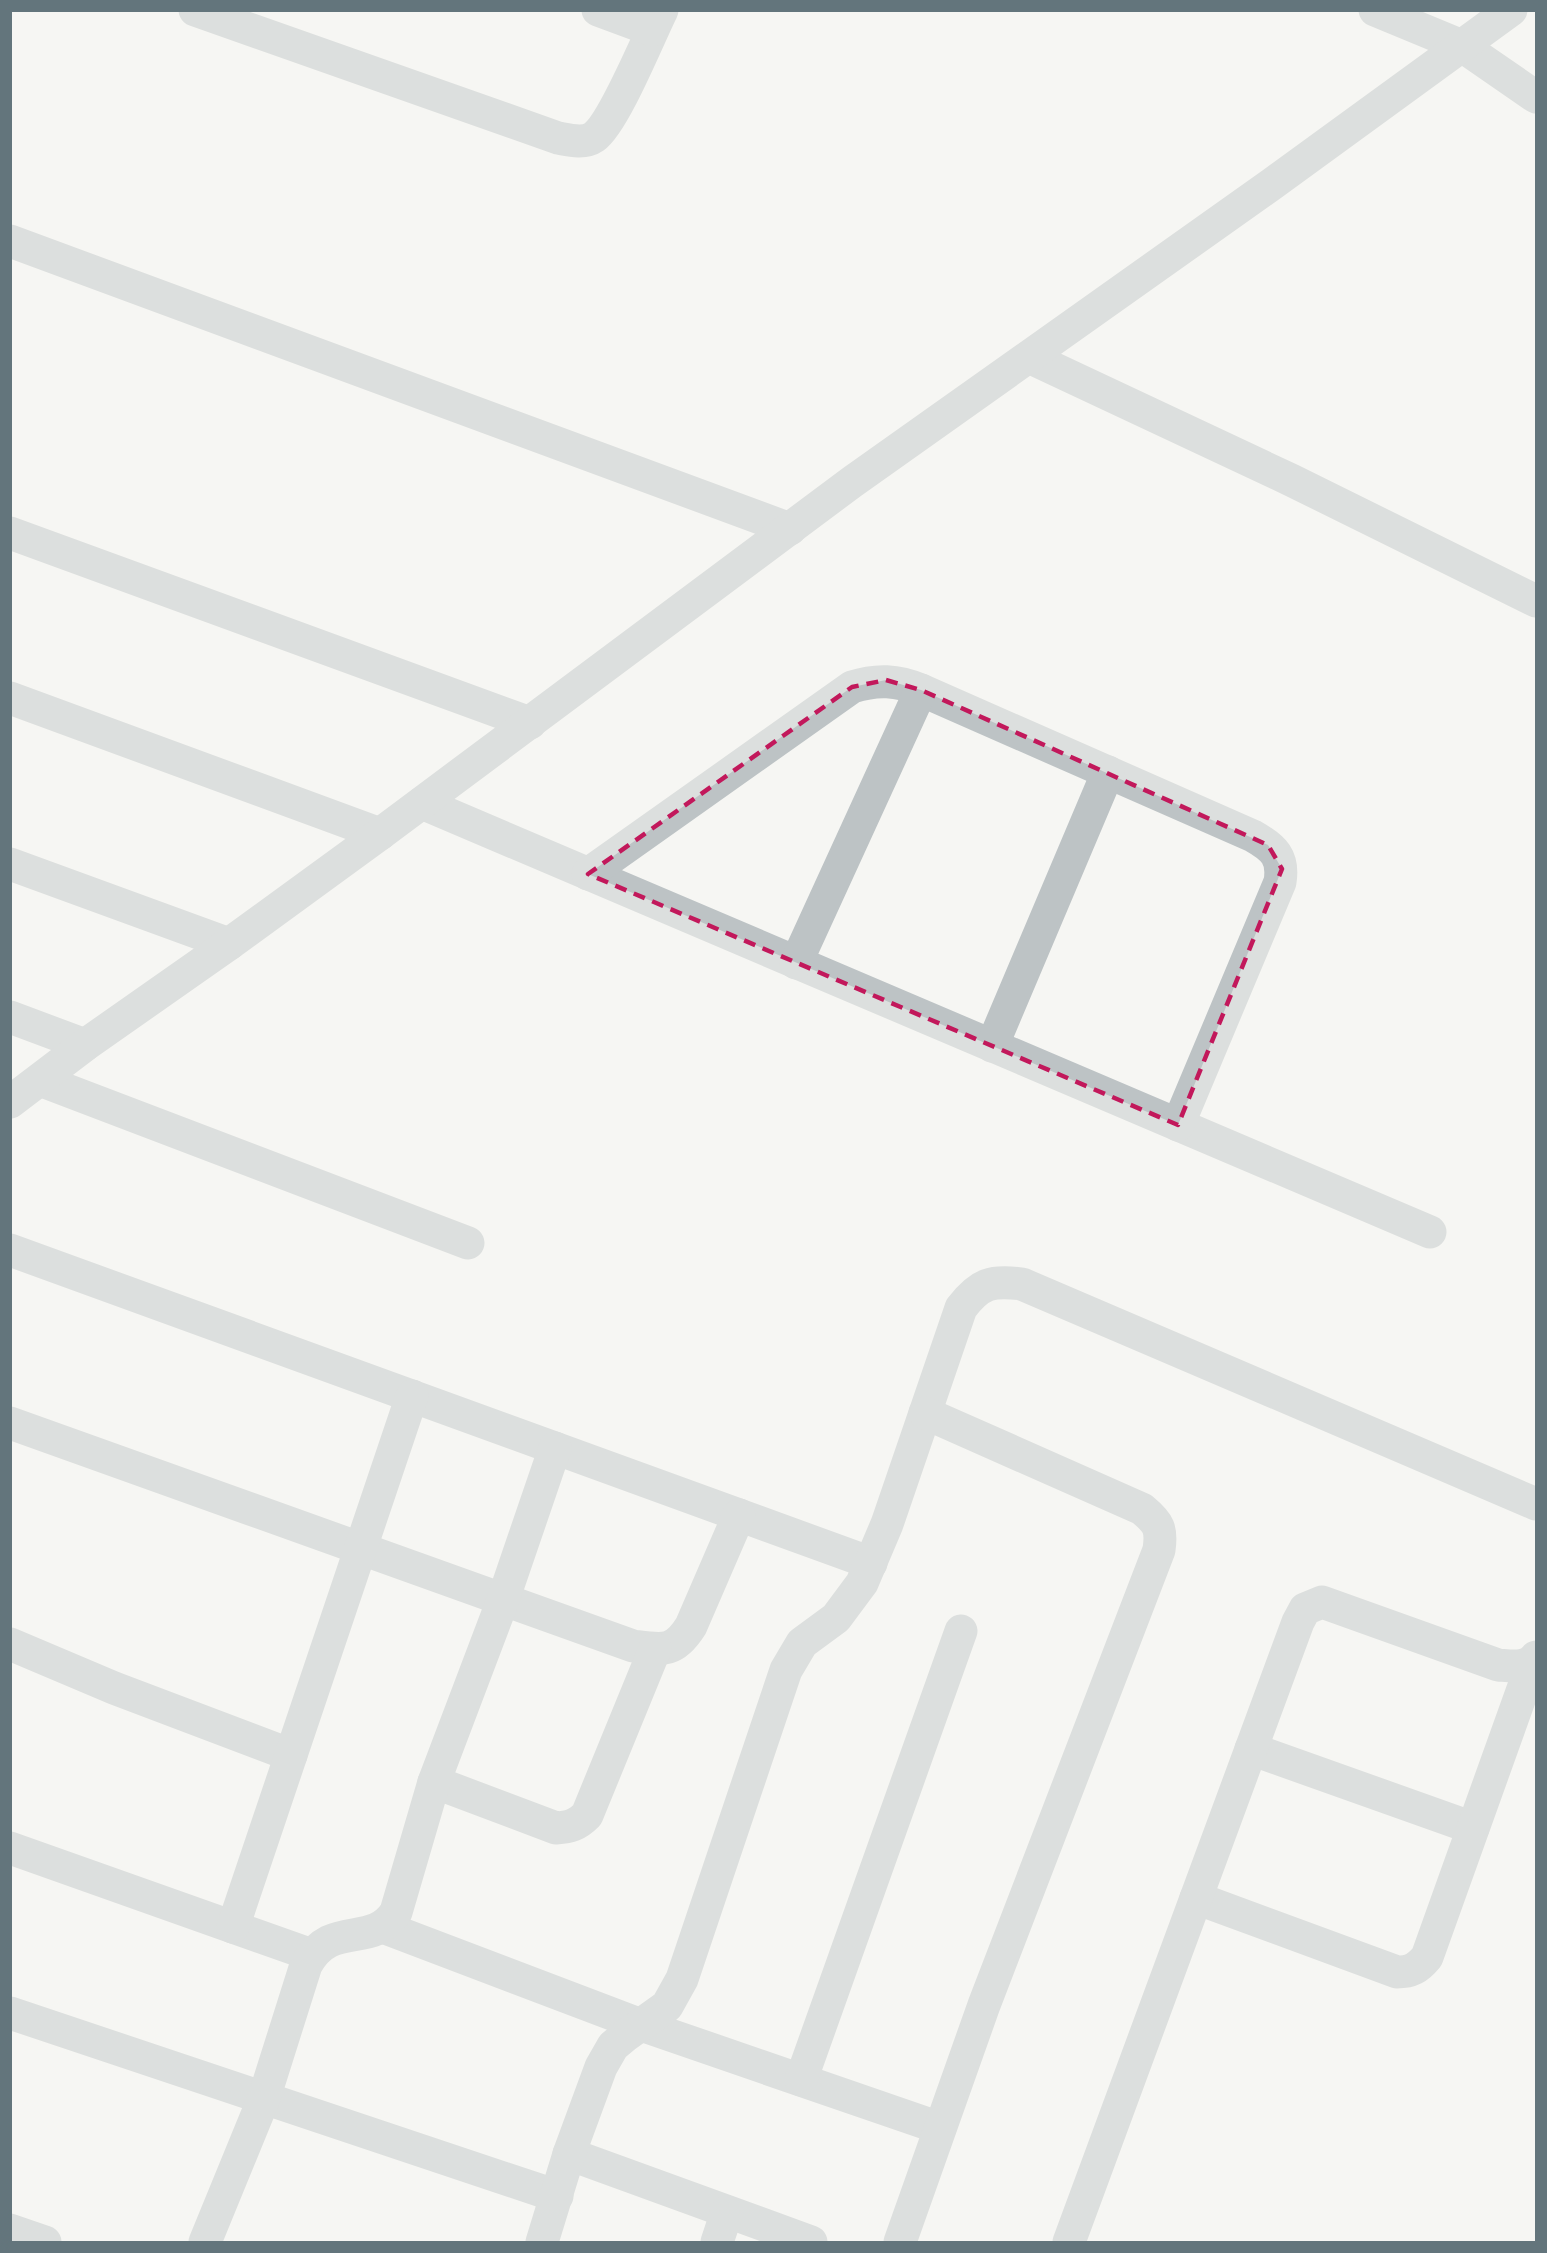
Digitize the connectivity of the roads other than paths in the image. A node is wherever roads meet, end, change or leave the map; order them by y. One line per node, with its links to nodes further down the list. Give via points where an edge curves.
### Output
1 (195, 10): 5 (street, via 558,138 576,141 592,138 613,114)
2 (598, 10): 5 (street)
3 (1375, 10): 6 (street)
4 (1511, 10): 6 (street)
5 (657, 20)
6 (1462, 46): 7 (street); 9 (street)
7 (1536, 98)
8 (10, 241): 10 (street)
9 (1029, 357): 10 (street); 12 (street)
10 (790, 529): 15 (street)
11 (10, 533): 15 (street)
12 (1536, 601)
13 (921, 690): 16 (street); 20 (street, via 886,681 852,687); 22 (street)
14 (10, 698): 18 (street)
15 (530, 723): 17 (street)
16 (1107, 772): 25 (street); 28 (street, via 1268,845 1282,869 1280,882)
17 (422, 803): 18 (street); 20 (street)
18 (380, 834): 21 (street)
19 (10, 864): 21 (street)
20 (588, 874): 22 (street)
21 (229, 944): 24 (street)
22 (795, 963): 25 (street)
23 (10, 1017): 24 (street)
24 (85, 1045): 26 (street)
25 (992, 1046): 28 (street)
26 (40, 1080): 27 (street); 30 (street)
27 (10, 1102)
28 (1178, 1125): 29 (street)
29 (1430, 1232)
30 (468, 1242)
31 (10, 1250): 32 (street)
32 (412, 1396): 35 (street); 38 (street)
33 (925, 1413): 36 (street, via 962,1308 970,1296 999,1281 1022,1284); 39 (street); 58 (street, via 1143,1509 1161,1533 1159,1550)
34 (10, 1423): 38 (street)
35 (555, 1448): 37 (street); 40 (street)
36 (1536, 1504)
37 (739, 1515): 39 (street); 43 (street, via 691,1626 681,1641)
38 (361, 1548): 40 (street); 46 (street)
39 (871, 1563): 55 (street, via 836,1618 802,1643 793,1655 682,1979 668,2006)
40 (504, 1600): 43 (street, via 633,1646); 47 (street)
41 (961, 1631): 56 (street)
42 (10, 1644): 46 (street)
43 (655, 1649): 47 (street, via 587,1815 578,1824 556,1827)
44 (1535, 1659): 45 (street, via 1519,1667 1498,1665 1323,1602 1312,1605 1298,1622); 48 (street)
45 (1251, 1749): 48 (street); 50 (street)
46 (291, 1755): 51 (street)
47 (434, 1782): 52 (street, via 396,1912)
48 (1473, 1828): 50 (street, via 1427,1957 1409,1972 1397,1972)
49 (10, 1848): 51 (street)
50 (1196, 1898): 67 (street)
51 (233, 1927): 53 (street)
52 (383, 1927): 53 (street, via 333,1939); 55 (street)
53 (312, 1955): 57 (street)
54 (10, 2013): 57 (street)
55 (641, 2025): 56 (street); 59 (street, via 614,2046 601,2067)
56 (801, 2080): 58 (street)
57 (264, 2098): 60 (street); 62 (street)
58 (940, 2128): 66 (street)
59 (569, 2154): 60 (street); 61 (street)
60 (557, 2196): 63 (street)
61 (727, 2212): 64 (street); 65 (street)
62 (205, 2242)
63 (542, 2242)
64 (717, 2242)
65 (811, 2242)
66 (900, 2242)
67 (1069, 2242)

